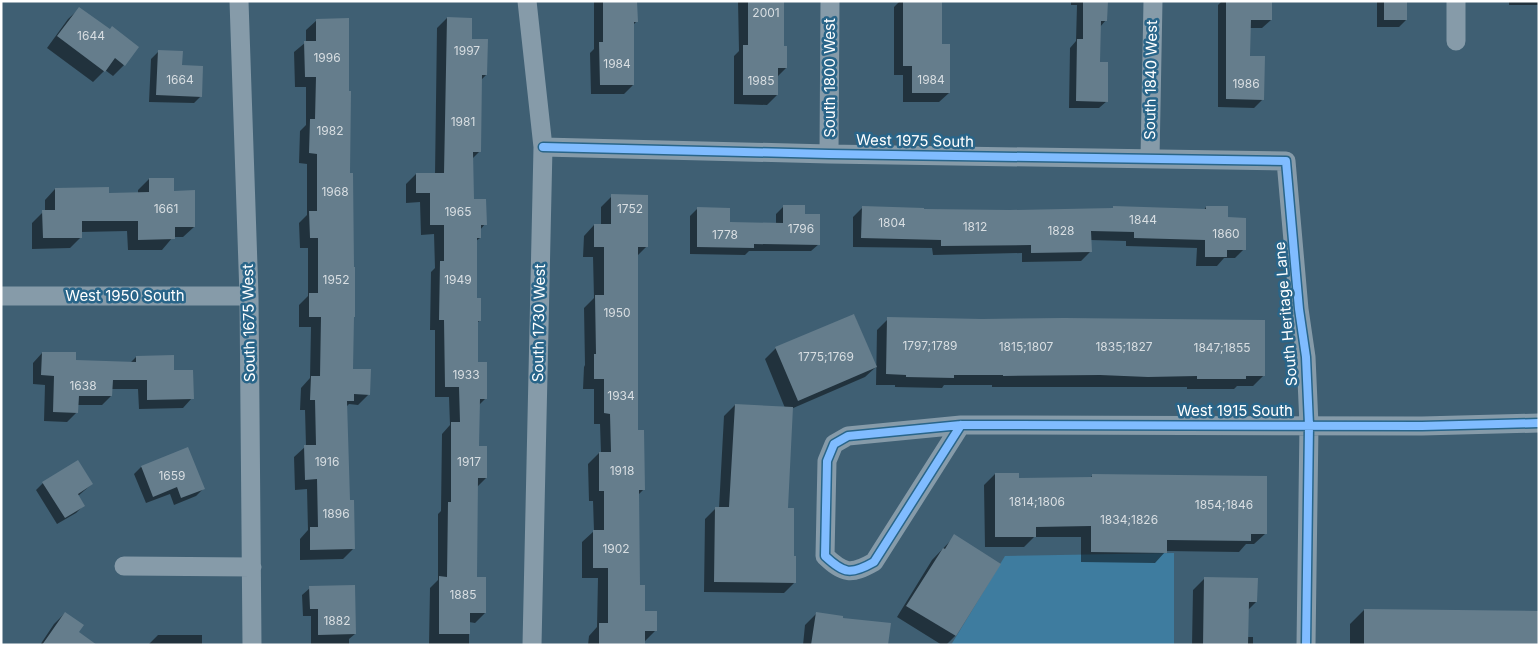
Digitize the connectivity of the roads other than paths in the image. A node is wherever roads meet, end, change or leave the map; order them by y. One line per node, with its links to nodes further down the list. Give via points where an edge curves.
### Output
1 (239, 1): 12 (street, South 1675 West)
2 (527, 1): 7 (street, South 1730 West)
3 (830, 1): 8 (street, South 1800 West)
4 (1152, 1): 9 (street, South 1840 West)
5 (1456, 1): 6 (street)
6 (1456, 41)
7 (543, 147): 8 (street, West 1975 South); 19 (street, South 1730 West)
8 (830, 154): 9 (street, West 1975 South)
9 (1150, 158): 10 (street, West 1975 South)
10 (1286, 161): 14 (street, South Heritage Lane, via 1306,357)
11 (1, 296): 12 (street, West 1950 South)
12 (249, 296): 17 (street, South 1675 West)
13 (1539, 423): 14 (street, West 1915 South)
14 (1309, 424): 15 (street, West 1915 South); 20 (street, South Heritage Lane)
15 (961, 425): 15 (street, West 1915 South, via 848,436 834,444 827,461 825,556 838,568 850,571 860,570 874,562)
16 (124, 566): 17 (street)
17 (252, 567): 18 (street, South 1675 West)
18 (252, 645)
19 (532, 645)
20 (1306, 645)

